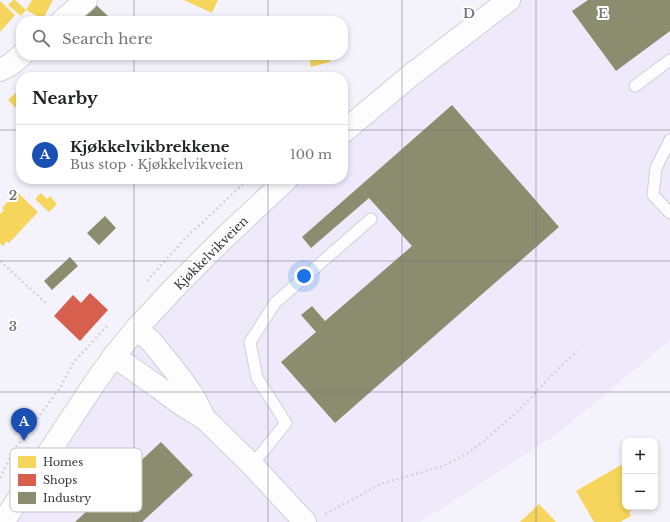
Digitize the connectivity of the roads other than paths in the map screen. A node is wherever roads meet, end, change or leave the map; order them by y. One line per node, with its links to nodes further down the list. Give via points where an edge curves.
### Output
1 (86, 0): 3 (main road)
2 (509, 0): 8 (main road, via 411,75)
3 (68, 16)
4 (16, 60): 6 (main road)
5 (670, 60): 7 (lane)
6 (0, 70)
7 (635, 86)
8 (348, 128)
9 (670, 140): 11 (lane, via 656,168 653,195)
10 (282, 184): 13 (main road, Kjøkkelvikveien, via 212,250)
11 (670, 213)
12 (371, 219): 17 (lane, via 275,303 250,342 257,378 286,424)
13 (136, 329): 14 (main road, Kjøkkelvikveien); 15 (main road, via 152,342 175,371)
14 (114, 356): 15 (main road); 16 (main road, Kjøkkelvikveien)
15 (205, 418): 17 (main road)
16 (52, 448)
17 (252, 465): 19 (main road)
18 (10, 511): 20 (main road, Kjøkkelvikveien)
19 (315, 518)
20 (3, 522)

